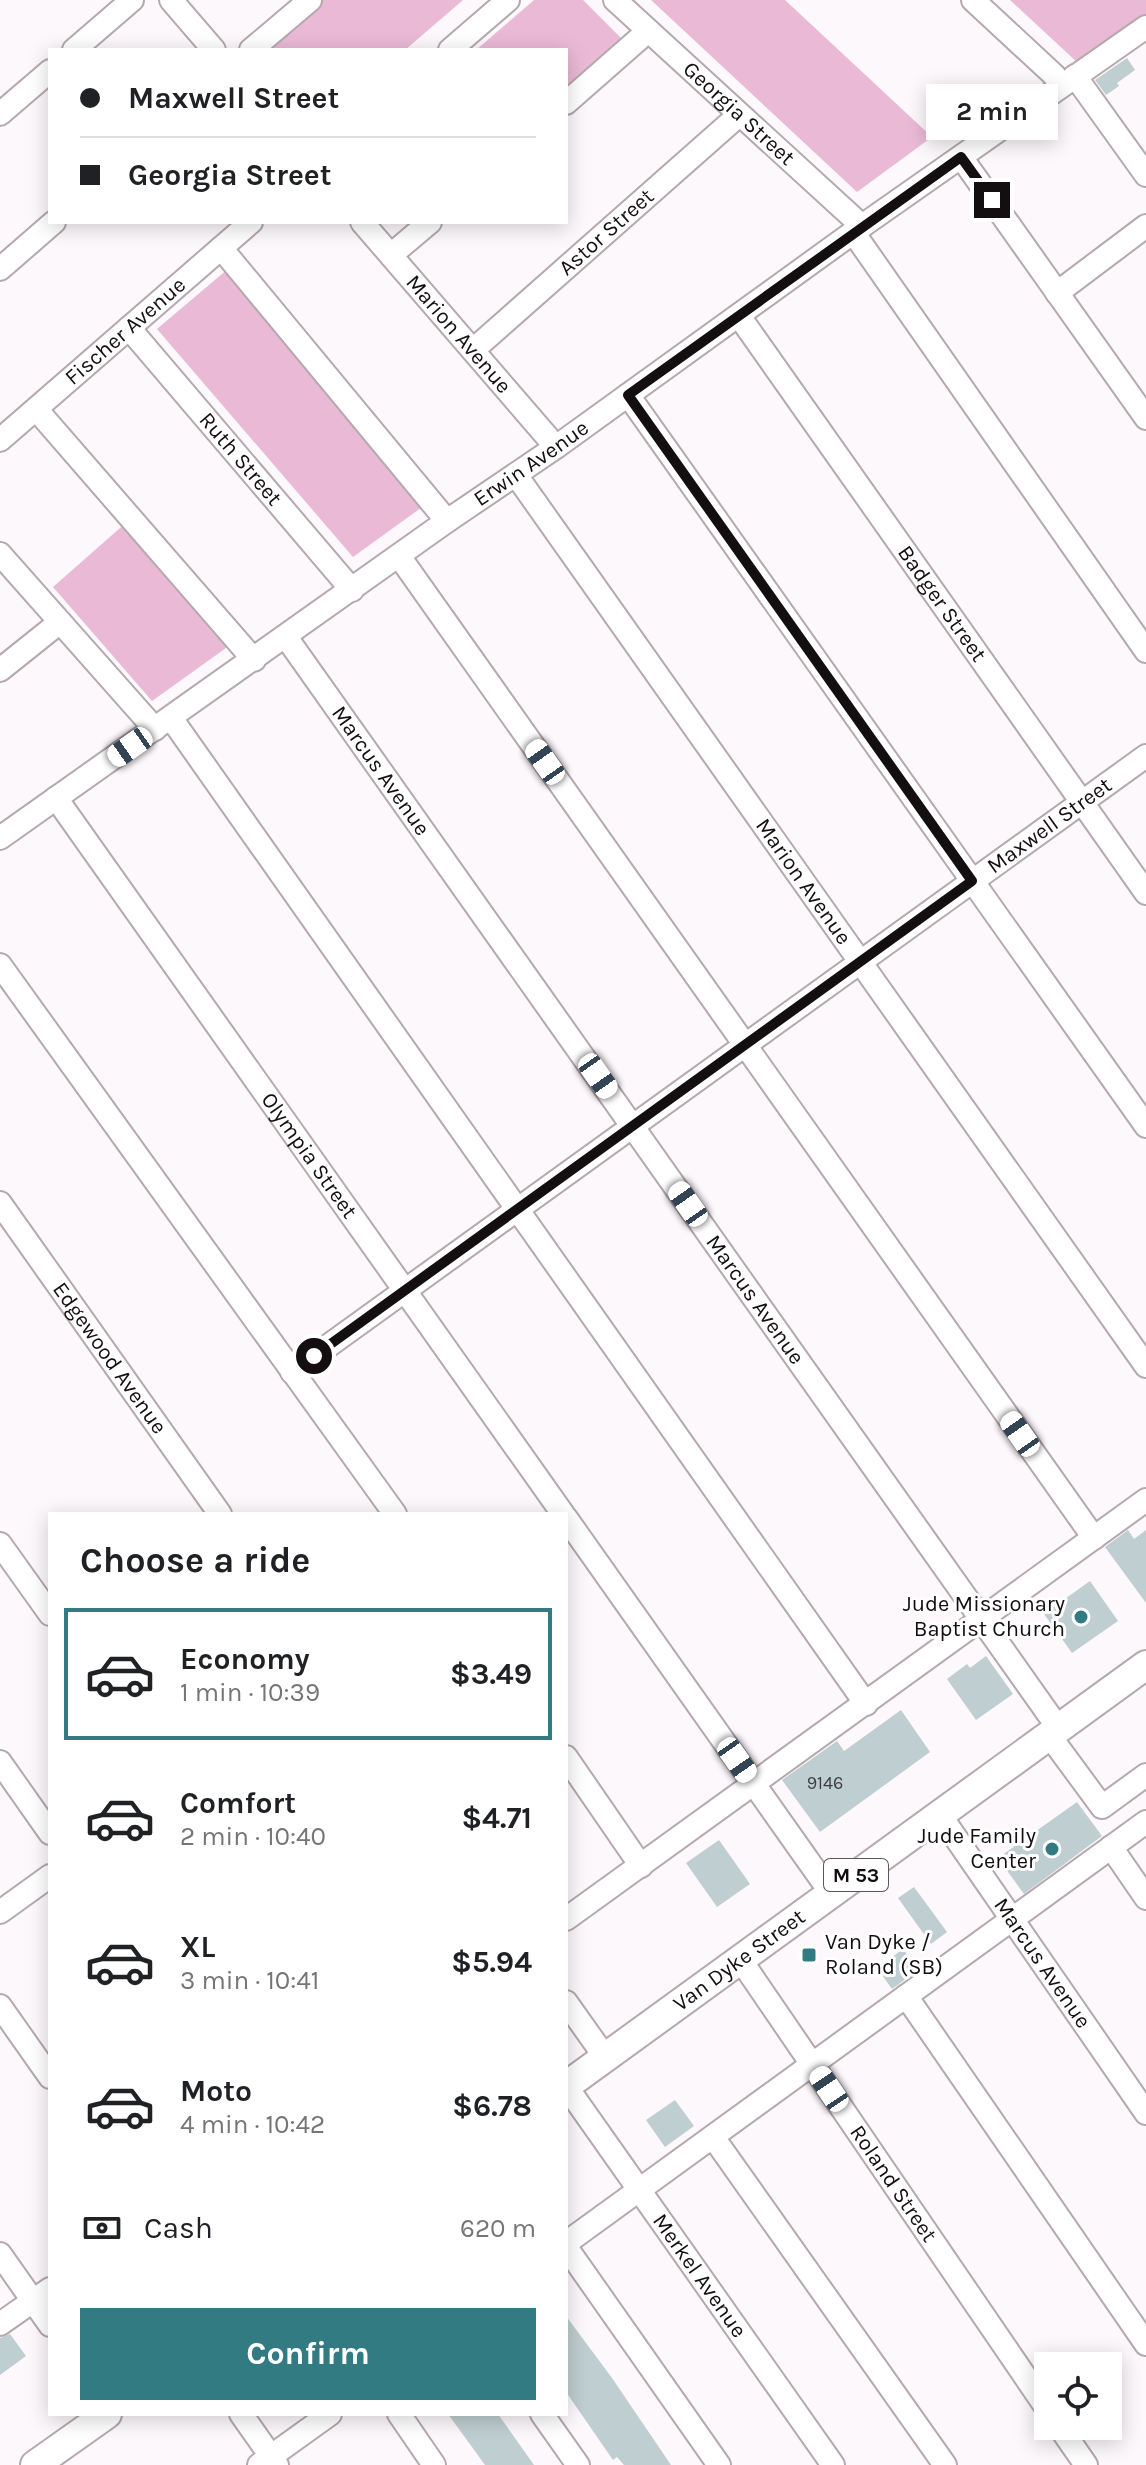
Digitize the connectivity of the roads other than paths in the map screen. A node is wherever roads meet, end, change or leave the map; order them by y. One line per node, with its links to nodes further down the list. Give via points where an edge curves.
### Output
1 (132, 0): 9 (street)
2 (171, 0): 10 (street)
3 (310, 0): 11 (street)
4 (508, 0): 12 (street)
5 (615, 0): 8 (street, Georgia Street)
6 (973, 0): 14 (street)
7 (1146, 27): 14 (street, Erwin Avenue)
8 (648, 31): 15 (street); 17 (street, Georgia Street)
9 (76, 48)
10 (212, 48)
11 (253, 48)
12 (452, 48)
13 (48, 73): 16 (street)
14 (1068, 82): 18 (street, Erwin Avenue); 19 (street)
15 (568, 101)
16 (0, 114)
17 (739, 115): 25 (street, Georgia Street); 32 (street, Astor Street)
18 (961, 157): 25 (street, Erwin Avenue); 29 (street)
19 (1146, 175)
20 (52, 224): 28 (street)
21 (249, 224): 26 (street, Fischer Avenue)
22 (364, 224): 27 (street, Marion Avenue)
23 (428, 224): 27 (street)
24 (1146, 226): 29 (street)
25 (857, 229): 30 (street, Erwin Avenue); 45 (street, Georgia Street)
26 (221, 248): 31 (street, Fischer Avenue); 39 (street)
27 (391, 255): 32 (street, Marion Avenue)
28 (0, 269)
29 (1057, 293): 35 (street)
30 (739, 316): 33 (street, Erwin Avenue); 51 (street, Badger Street)
31 (129, 328): 34 (street, Fischer Avenue); 42 (street, Ruth Street)
32 (473, 350): 37 (street, Marion Avenue)
33 (628, 395): 37 (street, Erwin Avenue); 53 (street)
34 (36, 409): 36 (street, Fischer Avenue); 46 (street)
35 (1146, 418)
36 (0, 440)
37 (556, 447): 38 (street, Erwin Avenue)
38 (516, 475): 39 (street, Erwin Avenue); 55 (street, Marion Avenue)
39 (447, 521): 41 (street, Erwin Avenue)
40 (0, 554): 43 (street)
41 (399, 556): 42 (street, Erwin Avenue); 57 (street)
42 (352, 590): 44 (street, Erwin Avenue)
43 (60, 622): 47 (street); 48 (street)
44 (286, 637): 46 (street, Erwin Avenue); 58 (street, Marcus Avenue)
45 (1146, 651)
46 (254, 660): 48 (street, Erwin Avenue)
47 (0, 670)
48 (163, 724): 50 (street, Erwin Avenue); 61 (street)
49 (1146, 756): 51 (street, Maxwell Street)
50 (56, 798): 52 (street, Erwin Avenue); 62 (street, Olympia Street)
51 (1082, 802): 53 (street, Maxwell Street); 54 (street, Badger Street)
52 (0, 838)
53 (972, 881): 55 (street, Maxwell Street); 59 (street)
54 (1146, 893)
55 (861, 962): 57 (street, Maxwell Street); 63 (street, Marion Avenue)
56 (0, 965): 64 (street)
57 (745, 1045): 58 (street, Maxwell Street); 70 (street)
58 (633, 1126): 61 (street, Maxwell Street); 73 (street, Marcus Avenue)
59 (1146, 1126)
60 (0, 1203): 66 (street, Edgewood Avenue)
61 (517, 1209): 62 (street, Maxwell Street); 75 (street)
62 (405, 1290): 64 (street, Maxwell Street); 68 (street, Olympia Street)
63 (1146, 1366)
64 (292, 1372): 67 (street)
65 (1146, 1500): 70 (street)
66 (219, 1512)
67 (394, 1512)
68 (561, 1512)
69 (568, 1522): 80 (street, Olympia Street)
70 (1094, 1538): 73 (street)
71 (0, 1544): 72 (street)
72 (48, 1611)
73 (982, 1620): 75 (street); 76 (street, Marcus Avenue)
74 (1144, 1671): 76 (main road, Van Dyke Street / M 53)
75 (866, 1704): 80 (street)
76 (1054, 1732): 79 (street, Marcus Avenue, via 1102,1807); 81 (main road, Van Dyke Street / M 53)
77 (568, 1760): 85 (street)
78 (0, 1762): 83 (street)
79 (1146, 1775)
80 (754, 1784): 85 (street); 87 (street, Olympia Street)
81 (940, 1815): 87 (main road, Van Dyke Street / M 53); 91 (street, Marcus Avenue)
82 (1146, 1822): 84 (street)
83 (48, 1830)
84 (1111, 1847): 88 (street); 91 (street)
85 (641, 1866): 90 (street)
86 (48, 1877): 89 (street)
87 (831, 1893): 92 (main road, Van Dyke Street / M 53)
88 (1146, 1898)
89 (0, 1912)
90 (568, 1918)
91 (1012, 1919): 93 (street); 101 (street, Marcus Avenue)
92 (740, 1959): 96 (main road, Van Dyke Street / M 53); 97 (street, Roland Street)
93 (906, 1996): 97 (street); 110 (street)
94 (568, 2005): 96 (street)
95 (0, 2006): 98 (street)
96 (605, 2057): 99 (main road, Van Dyke Street / M 53)
97 (812, 2065): 102 (street); 111 (street, Roland Street)
98 (48, 2074)
99 (568, 2085)
100 (568, 2089): 103 (street, Merkel Avenue)
101 (1146, 2113)
102 (713, 2137): 103 (street); 124 (street)
103 (639, 2190): 104 (street); 123 (street, Merkel Avenue)
104 (568, 2243)
105 (568, 2248): 122 (street)
106 (0, 2254): 107 (street)
107 (41, 2295): 108 (street); 109 (street)
108 (48, 2318)
109 (0, 2324)
110 (1146, 2344)
111 (1034, 2390)
112 (104, 2416): 119 (main road)
113 (242, 2416): 118 (street)
114 (327, 2416): 118 (street)
115 (400, 2416): 120 (street)
116 (543, 2416): 121 (street)
117 (1069, 2440): 125 (street)
118 (269, 2462)
119 (35, 2465)
120 (434, 2465)
121 (578, 2465)
122 (719, 2465)
123 (833, 2465)
124 (945, 2465)
125 (1086, 2465)

